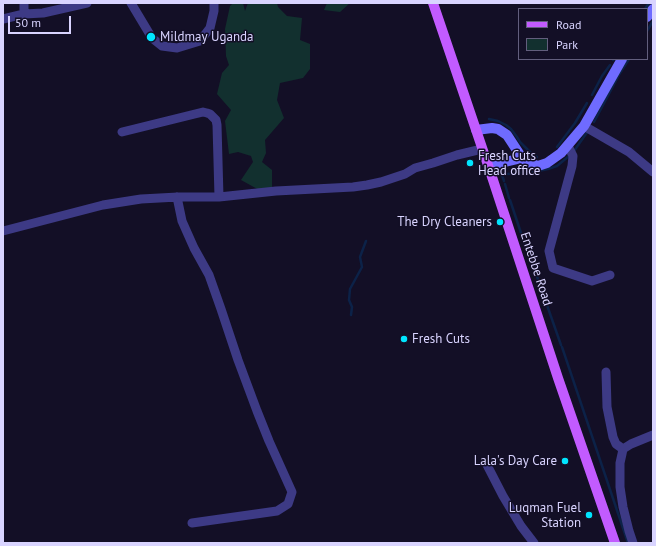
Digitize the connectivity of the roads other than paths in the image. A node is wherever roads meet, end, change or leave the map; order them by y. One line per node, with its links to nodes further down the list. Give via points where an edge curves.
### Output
1 (24, 3): 6 (street)
2 (87, 3): 6 (street, via 43,13)
3 (131, 3): 4 (street, via 152,38 162,46 177,48 200,41 210,28)
4 (214, 3)
5 (433, 3): 10 (main road, Entebbe Road)
6 (24, 14): 7 (street)
7 (3, 19)
8 (621, 60): 9 (main road)
9 (584, 126): 12 (main road); 16 (street, via 629,152)
10 (476, 130): 13 (main road, Entebbe Road); 14 (main road, via 498,129 507,135)
11 (122, 132): 18 (street, via 203,112 210,114 218,125)
12 (568, 146): 14 (main road, via 554,159 538,166 529,163); 20 (street, via 573,156 572,166 549,251 553,268 592,281)
13 (482, 149): 15 (main road, Entebbe Road); 18 (street, via 415,168 381,182 353,187)
14 (520, 155): 15 (main road)
15 (488, 166): 27 (main road, Entebbe Road)
16 (653, 172)
17 (177, 197): 18 (street); 19 (street, via 103,205); 25 (street, via 182,221 209,275 257,411 292,492 288,504 277,511)
18 (219, 197)
19 (3, 231)
20 (610, 275)
21 (606, 372): 23 (street, via 607,407 613,437)
22 (653, 435): 23 (street)
23 (623, 450): 28 (street, via 620,487)
24 (487, 465): 26 (street, via 503,496)
25 (192, 523)
26 (534, 543)
27 (615, 543)
28 (633, 543)

